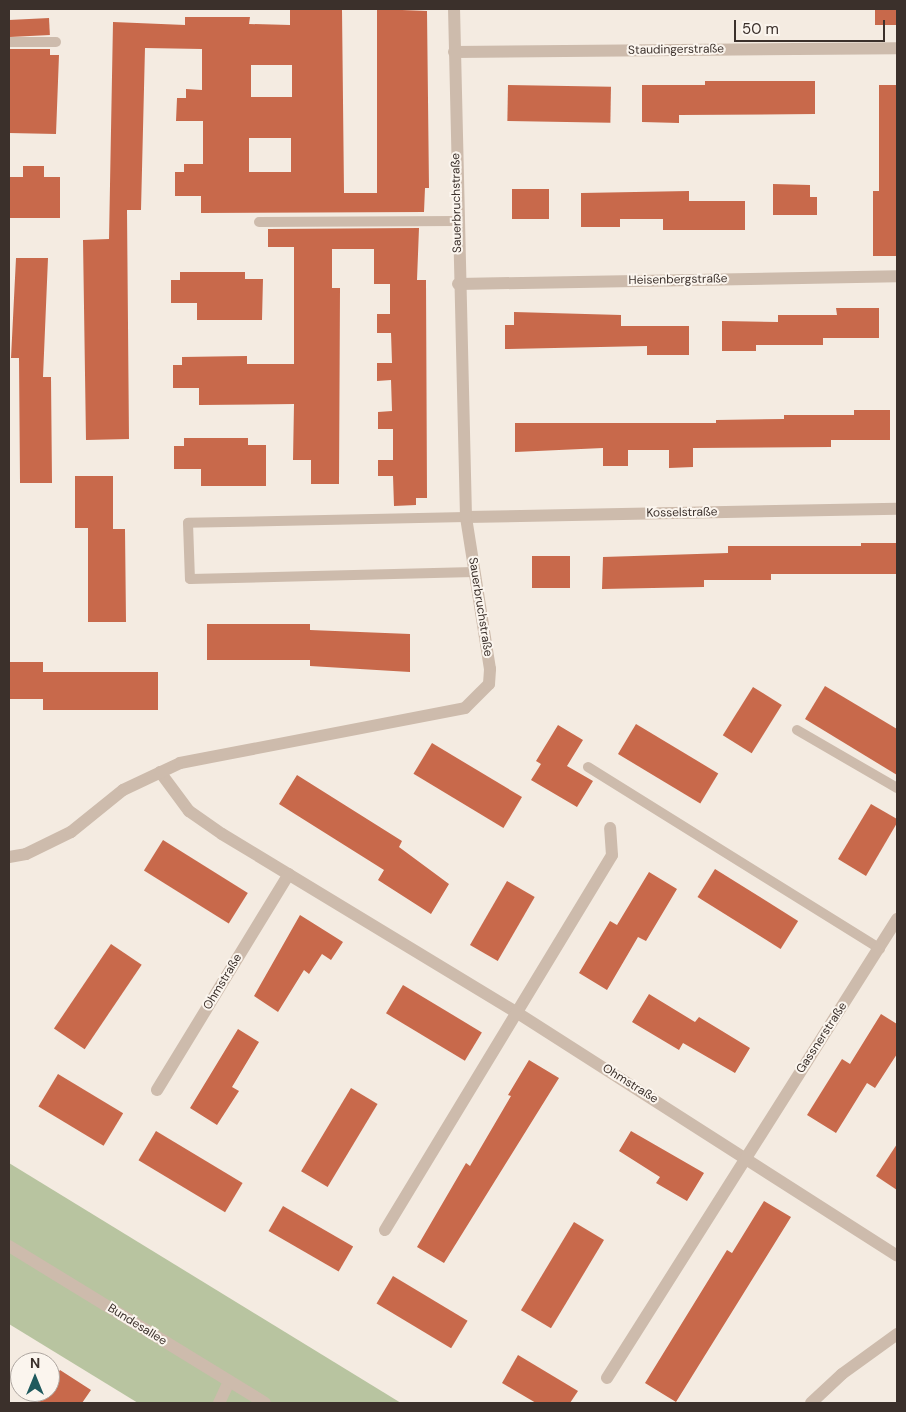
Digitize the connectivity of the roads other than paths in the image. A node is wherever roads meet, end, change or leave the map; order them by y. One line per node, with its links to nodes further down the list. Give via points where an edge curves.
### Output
1 (454, 9): 5 (street, Sauerbruchstraße)
2 (9, 42): 3 (lane)
3 (56, 42)
4 (897, 48): 5 (street, Staudingerstraße)
5 (454, 52): 6 (street, Sauerbruchstraße)
6 (457, 221): 7 (lane); 9 (street, Sauerbruchstraße)
7 (259, 222)
8 (897, 276): 9 (street, Heisenbergstraße)
9 (458, 284): 11 (street, Sauerbruchstraße)
10 (897, 509): 11 (street, Kosselstraße)
11 (466, 517): 12 (street, Sauerbruchstraße); 12 (lane, via 188,523 190,579)
12 (474, 572): 15 (street, Sauerbruchstraße, via 490,668 489,684 464,708 223,752)
13 (797, 730): 16 (lane)
14 (588, 767): 21 (lane)
15 (160, 772): 18 (street, Sauerbruchstraße, via 123,790 71,832 26,854); 19 (street, Ohmstraße, via 189,811)
16 (897, 788)
17 (610, 828): 22 (street, via 612,855)
18 (9, 857)
19 (289, 874): 22 (street, Ohmstraße); 23 (street, Ohmstraße)
20 (897, 919): 21 (street, Gassnerstraße)
21 (880, 949): 24 (street, Gassnerstraße)
22 (516, 1012): 24 (street, Ohmstraße); 25 (street)
23 (157, 1090)
24 (745, 1156): 27 (street, Ohmstraße); 29 (street)
25 (385, 1230)
26 (9, 1246): 30 (street, Bundesallee)
27 (897, 1256)
28 (897, 1334): 33 (street, via 842,1374)
29 (607, 1378)
30 (230, 1382): 31 (street); 32 (street, Bundesallee)
31 (219, 1403)
32 (265, 1403)
33 (811, 1403)

